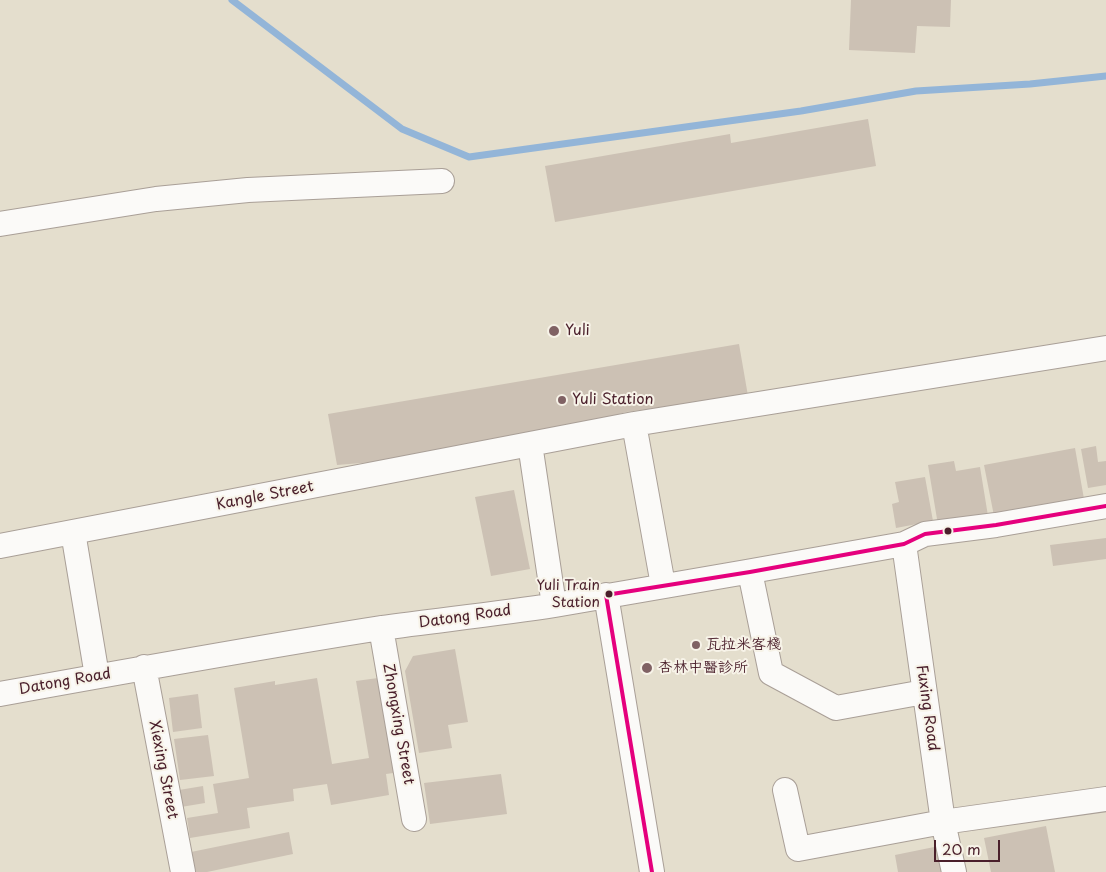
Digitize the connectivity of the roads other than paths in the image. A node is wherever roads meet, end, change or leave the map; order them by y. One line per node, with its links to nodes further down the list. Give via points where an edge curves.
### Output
1 (442, 181): 2 (street, via 248,190 156,199)
2 (0, 224)
3 (1106, 348): 4 (street, Kangle Street)
4 (634, 424): 5 (street, Kangle Street); 11 (street)
5 (530, 444): 7 (street, Kangle Street); 13 (street)
6 (1106, 506): 8 (street, Datong Road, via 925,534)
7 (73, 532): 9 (street, Kangle Street); 16 (street)
8 (904, 544): 10 (street, Datong Road); 17 (street, Fuxing Road)
9 (0, 546)
10 (750, 572): 11 (street, Datong Road); 17 (street, via 771,673 836,708)
11 (663, 585): 12 (street, Datong Road)
12 (606, 595): 13 (street, Datong Road); 24 (street)
13 (554, 605): 14 (street, Datong Road)
14 (381, 628): 15 (street, Datong Road); 21 (street, Zhongxing Street)
15 (144, 667): 16 (street, Datong Road); 23 (street, Xiexing Street)
16 (97, 676): 18 (street, Datong Road)
17 (924, 692): 22 (street, Fuxing Road)
18 (0, 694)
19 (785, 790): 22 (street, via 798,849)
20 (1106, 799): 22 (street)
21 (414, 819)
22 (943, 822): 25 (street, Fuxing Road)
23 (183, 872)
24 (652, 872)
25 (954, 872)

